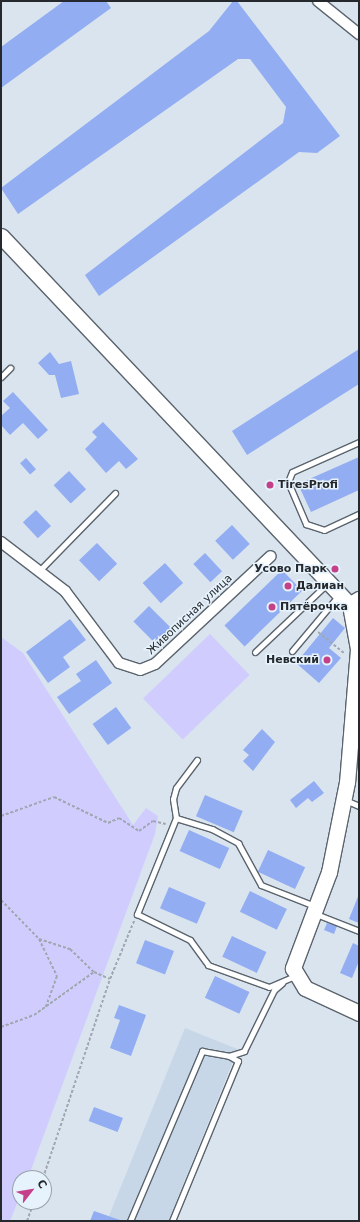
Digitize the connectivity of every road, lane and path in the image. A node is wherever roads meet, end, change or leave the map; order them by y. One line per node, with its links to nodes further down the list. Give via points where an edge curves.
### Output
1 (318, 1): 2 (street)
2 (359, 34)
3 (1, 236): 12 (street)
4 (10, 368): 5 (lane)
5 (1, 377)
6 (359, 442): 8 (lane, via 292,472 288,482 306,524 324,530)
7 (114, 493): 11 (lane)
8 (359, 514)
9 (1, 542): 11 (street, Живописная улица)
10 (271, 556): 11 (street, Живописная улица, via 155,664 140,670 119,663 65,591)
11 (39, 571)
12 (330, 581): 13 (street); 15 (lane)
13 (349, 598): 14 (lane); 17 (street, via 358,649)
14 (292, 651)
15 (255, 652)
16 (197, 760): 20 (lane, via 176,788 173,799)
17 (344, 800): 18 (lane); 23 (street, via 329,872)
18 (359, 806)
19 (1, 816): 21 (path, via 54,797 108,823 119,818 139,831 154,821)
20 (176, 818): 21 (lane); 23 (lane, via 212,829 238,843 261,885)
21 (172, 827): 24 (lane)
22 (1, 900): 26 (path)
23 (314, 910): 25 (lane); 29 (street, via 294,961)
24 (137, 914): 28 (path); 29 (lane, via 190,940 208,965 269,987)
25 (359, 931)
26 (39, 939): 27 (path, via 70,949); 30 (path, via 57,976)
27 (94, 972): 28 (path); 30 (path)
28 (110, 979): 34 (path)
29 (290, 979): 31 (street, via 312,993); 33 (lane, via 274,990 244,1051)
30 (46, 1008): 32 (path)
31 (359, 1013)
32 (1, 1027)
33 (229, 1056): 37 (lane, via 202,1051); 38 (lane, via 238,1061)
34 (46, 1170)
35 (31, 1210): 36 (path)
36 (27, 1221)
37 (130, 1221)
38 (172, 1221)

